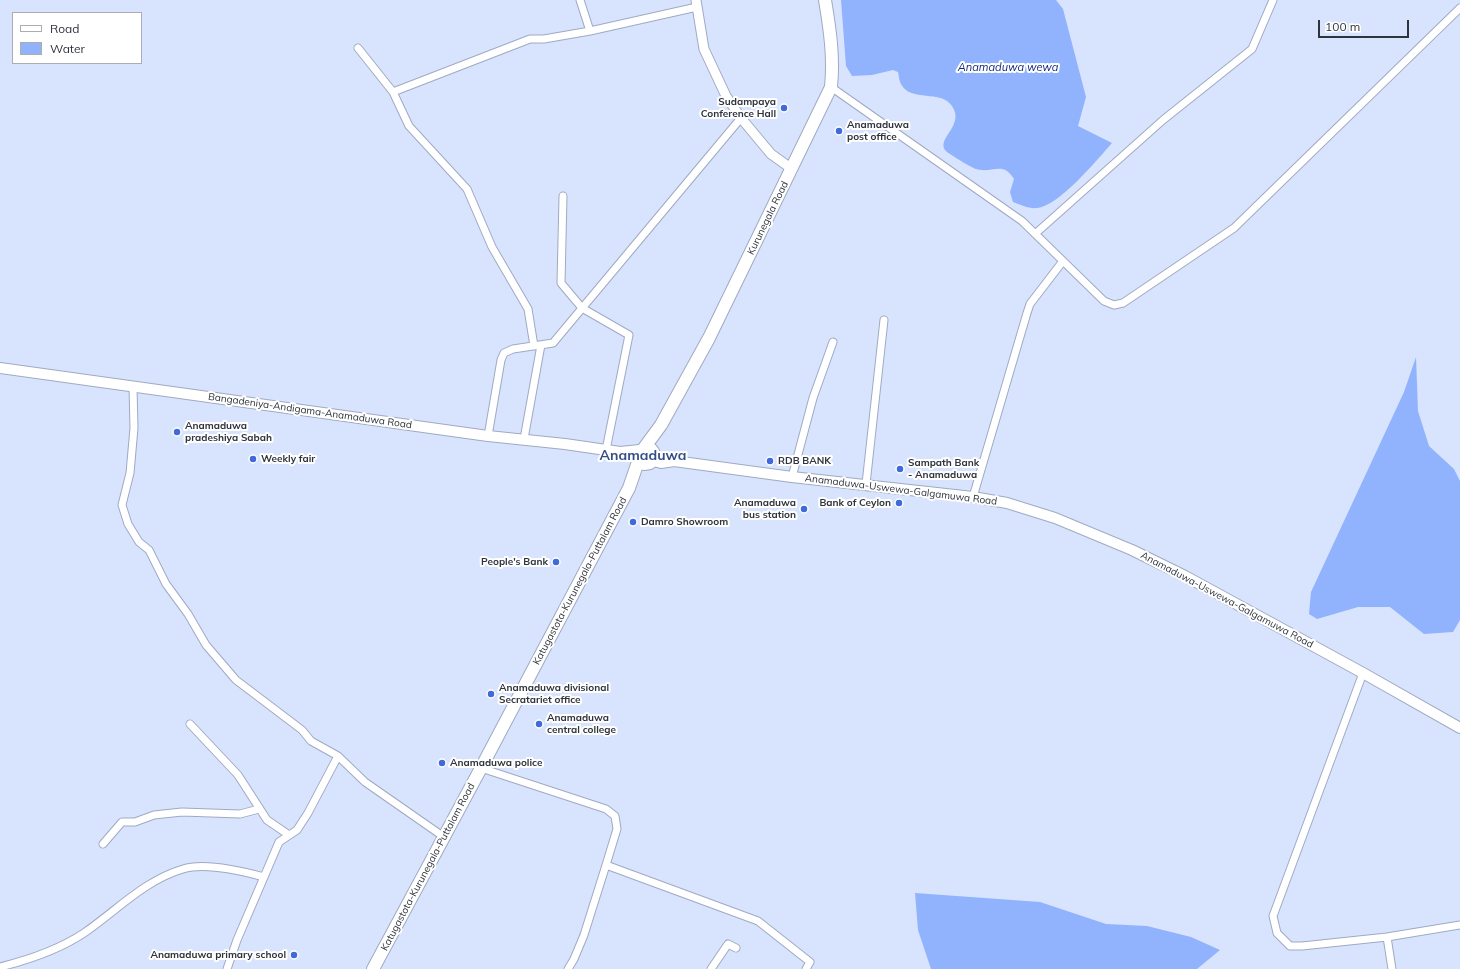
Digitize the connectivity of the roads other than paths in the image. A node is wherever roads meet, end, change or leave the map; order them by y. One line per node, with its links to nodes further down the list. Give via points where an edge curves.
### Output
1 (580, 0): 6 (street)
2 (826, 0): 8 (highway, Kurunegala Road, via 832,46 833,70)
3 (1273, 0): 13 (street, via 1252,49 1163,120)
4 (697, 3): 6 (street); 10 (street, via 704,49 726,96)
5 (1460, 8): 14 (street, via 1234,228 1123,303 1114,305 1104,301)
6 (590, 31): 9 (street, via 530,39)
7 (358, 48): 9 (street)
8 (830, 87): 11 (highway, Kurunegala Road); 13 (street, via 1022,221)
9 (393, 92): 18 (street, via 409,126 467,189 492,247 528,309)
10 (740, 118): 11 (street, via 771,154); 15 (street)
11 (792, 169): 24 (highway, Kurunegala Road, via 709,338 661,425)
12 (563, 196): 15 (street, via 561,283)
13 (1035, 234): 14 (street)
14 (1063, 261): 27 (street, via 1026,313)
15 (582, 308): 18 (street, via 553,343); 23 (street, via 628,335)
16 (884, 320): 26 (street)
17 (833, 342): 25 (street, via 813,398)
18 (537, 345): 21 (street, via 513,349 504,353 500,360); 22 (street)
19 (0, 368): 20 (main road, Bangadeniya-Andigama-Anamaduwa Road)
20 (133, 387): 21 (main road, Bangadeniya-Andigama-Anamaduwa Road); 31 (street, via 134,428 130,473 122,505 128,524 139,542 149,550 166,584 206,645 236,680 302,730 311,740)
21 (488, 436): 22 (main road, Bangadeniya-Andigama-Anamaduwa Road)
22 (524, 439): 23 (main road, Bangadeniya-Andigama-Anamaduwa Road)
23 (606, 450): 24 (main road, Bangadeniya-Andigama-Anamaduwa Road, via 620,452 629,457)
24 (647, 456): 25 (main road, Anamaduwa-Uswewa-Galgamuwa Road); 32 (highway, Katugastota-Kurunegala-Puttalam Road)
25 (792, 477): 26 (main road, Anamaduwa-Uswewa-Galgamuwa Road)
26 (866, 484): 27 (main road, Anamaduwa-Uswewa-Galgamuwa Road)
27 (972, 497): 28 (main road, Anamaduwa-Uswewa-Galgamuwa Road, via 1007,503 1056,518 1132,550)
28 (1363, 673): 30 (main road, Anamaduwa-Uswewa-Galgamuwa Road); 40 (street, via 1273,916 1277,933 1290,946)
29 (190, 724): 33 (street, via 238,775)
30 (1460, 728)
31 (338, 756): 34 (street, via 308,813 297,830); 35 (street, via 365,782)
32 (481, 768): 35 (highway, Katugastota-Kurunegala-Puttalam Road); 37 (street, via 606,809 615,816 617,829)
33 (259, 809): 34 (street, via 267,820); 36 (street, via 240,814 182,812 154,815 135,822 122,822)
34 (289, 835): 38 (street, via 279,842)
35 (444, 837): 44 (highway, Katugastota-Kurunegala-Puttalam Road)
36 (103, 844)
37 (606, 865): 45 (street, via 584,935); 47 (street, via 758,921 810,962)
38 (264, 877): 42 (street, via 224,868 183,869 150,883 60,947); 43 (street)
39 (1460, 925): 40 (street)
40 (1387, 937): 48 (street)
41 (736, 948): 46 (street, via 728,944)
42 (0, 967)
43 (227, 969)
44 (373, 969)
45 (568, 969)
46 (712, 969)
47 (806, 969)
48 (1392, 969)

